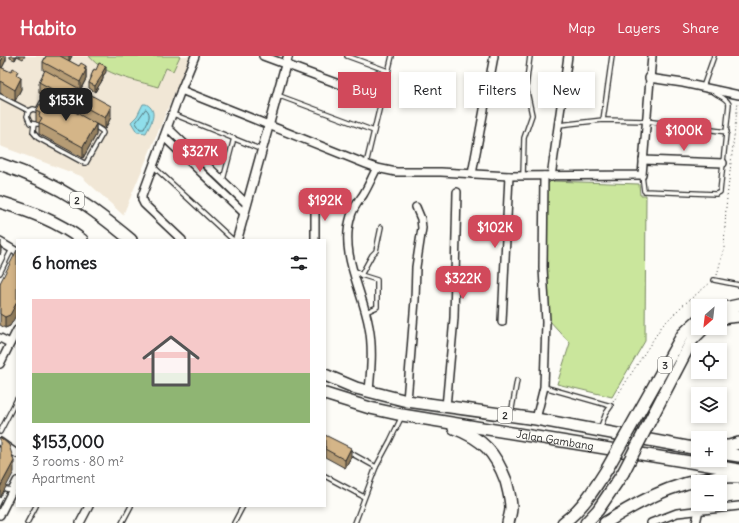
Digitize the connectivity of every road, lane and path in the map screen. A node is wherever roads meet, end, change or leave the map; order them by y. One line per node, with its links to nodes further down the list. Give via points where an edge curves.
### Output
1 (195, 56): 17 (street)
2 (264, 56): 12 (street)
3 (288, 56): 12 (street)
4 (347, 56): 13 (lane)
5 (392, 56): 13 (lane)
6 (494, 56): 44 (street)
7 (530, 56): 46 (lane, via 526,87 532,115 524,138)
8 (568, 56): 30 (street)
9 (612, 56): 27 (lane)
10 (652, 56): 14 (street)
11 (714, 56): 16 (lane)
12 (286, 65): 15 (street); 18 (street)
13 (388, 71)
14 (649, 78): 16 (street); 29 (street)
15 (338, 84)
16 (707, 88): 19 (street); 34 (lane, via 727,100 729,104)
17 (181, 90): 26 (street); 31 (street)
18 (278, 95): 31 (street); 33 (lane)
19 (739, 95): 68 (path, via 726,207 724,248 718,274)
20 (0, 96): 24 (lane)
21 (60, 107): 23 (lane, via 44,99)
22 (380, 108): 33 (lane)
23 (38, 110): 24 (lane); 25 (lane)
24 (29, 111): 28 (lane, via 27,118 30,123 36,124 33,132 38,138 84,163 103,133)
25 (42, 114)
26 (172, 114): 32 (street); 36 (lane)
27 (603, 120): 29 (lane); 30 (lane)
28 (87, 122)
29 (646, 122): 34 (lane); 38 (street)
30 (559, 124): 47 (street)
31 (270, 125): 37 (street); 41 (street)
32 (168, 128): 35 (street); 49 (street)
33 (374, 131): 41 (lane)
34 (727, 132): 39 (lane)
35 (164, 137): 42 (street); 55 (street)
36 (234, 138): 37 (lane); 49 (lane)
37 (263, 150): 52 (street)
38 (643, 160): 39 (street); 48 (street)
39 (724, 163): 48 (lane, via 721,189 716,194 644,191)
40 (0, 164): 58 (highway, 2, via 52,186 79,201)
41 (366, 164): 43 (street)
42 (153, 166): 59 (street, via 142,200); 60 (lane)
43 (377, 168): 44 (street, via 396,172); 65 (street, via 350,217 347,236)
44 (472, 174): 45 (street)
45 (509, 176): 46 (street); 75 (street)
46 (523, 176): 47 (street)
47 (548, 176): 48 (street); 84 (street, via 543,268 546,322)
48 (642, 176)
49 (223, 181): 52 (street)
50 (457, 192): 90 (street, via 454,318)
51 (0, 202): 57 (highway, via 58,224)
52 (247, 204): 55 (street)
53 (315, 205): 62 (street)
54 (416, 207): 88 (street, via 422,228 416,267)
55 (244, 213): 61 (street)
56 (381, 227): 67 (lane, via 376,251)
57 (80, 239)
58 (130, 239)
59 (181, 239)
60 (232, 239)
61 (237, 239)
62 (316, 239)
63 (0, 242): 64 (street)
64 (15, 250): 66 (lane)
65 (351, 268): 67 (lane); 72 (street)
66 (0, 273)
67 (361, 275): 72 (lane, via 377,280 377,307)
68 (714, 280): 69 (lane); 89 (path, via 662,326)
69 (739, 285)
70 (739, 305): 71 (highway)
71 (727, 308)
72 (366, 312): 85 (street, via 372,355)
73 (739, 316): 74 (highway)
74 (727, 318)
75 (502, 322)
76 (691, 327): 128 (highway, 3, bridge, via 683,334 607,469 586,500)
77 (16, 335): 80 (street)
78 (697, 335): 129 (highway, bridge, via 692,340 623,473)
79 (0, 338): 80 (street)
80 (14, 345): 81 (street)
81 (0, 364)
82 (326, 376): 85 (highway, Jalan Gambang / 2)
83 (517, 380): 92 (lane)
84 (544, 387): 89 (lane); 94 (street)
85 (369, 391): 88 (highway, Jalan Gambang / 2)
86 (326, 394): 91 (highway, Jalan Gambang / 2)
87 (16, 401): 96 (lane)
88 (408, 401): 90 (highway, Jalan Gambang / 2)
89 (611, 406): 95 (lane)
90 (446, 407): 92 (highway, Jalan Gambang / 2)
91 (402, 415): 93 (highway, Jalan Gambang / 2); 105 (lane)
92 (510, 416): 94 (highway, Jalan Gambang / 2)
93 (431, 419): 106 (highway, Jalan Gambang / 2); 127 (highway, via 468,433 484,444 496,459 508,489 511,508)
94 (536, 419): 95 (highway, Jalan Gambang / 2)
95 (599, 431): 100 (highway, Jalan Gambang / 2)
96 (0, 432)
97 (0, 442): 102 (street)
98 (739, 443): 99 (highway)
99 (727, 446)
100 (691, 447)
101 (342, 449): 105 (lane)
102 (16, 453)
103 (727, 454): 104 (highway)
104 (739, 456)
105 (376, 467): 112 (lane)
106 (739, 470)
107 (326, 477): 112 (lane)
108 (739, 477): 130 (highway, via 712,477 683,483 658,493)
109 (16, 483): 111 (street)
110 (0, 488): 111 (lane)
111 (12, 490): 121 (street)
112 (364, 497): 126 (lane)
113 (739, 506): 118 (street)
114 (35, 507): 122 (lane)
115 (88, 507): 123 (street)
116 (130, 507): 124 (lane)
117 (242, 507): 125 (lane)
118 (727, 507)
119 (692, 511): 131 (street, via 677,513)
120 (699, 511): 132 (street)
121 (0, 514)
122 (27, 523)
123 (80, 523)
124 (122, 523)
125 (234, 523)
126 (355, 523)
127 (508, 523)
128 (563, 523)
129 (586, 523)
130 (605, 523)
131 (651, 523)
132 (696, 523)

